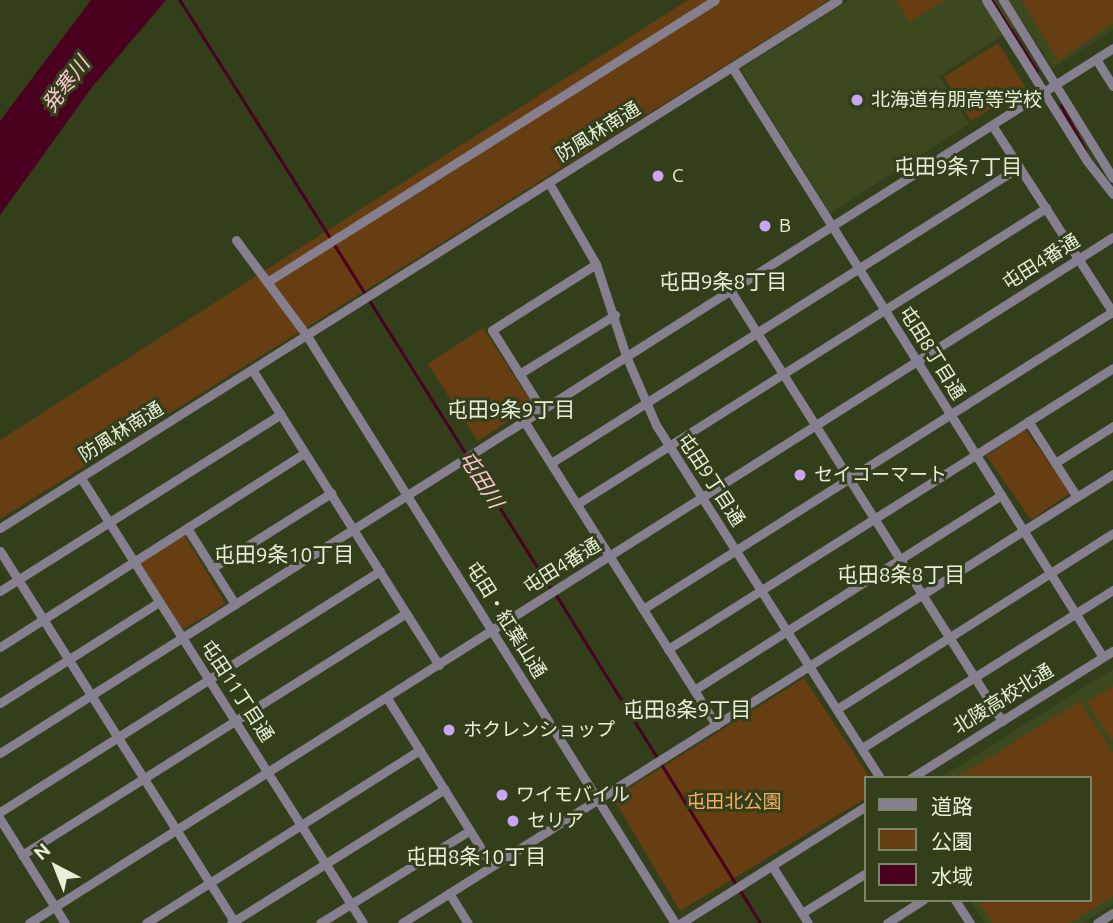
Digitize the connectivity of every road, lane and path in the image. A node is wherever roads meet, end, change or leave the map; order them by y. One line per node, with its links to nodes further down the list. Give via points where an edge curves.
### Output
1 (715, 0): 24 (street)
2 (838, 0): 7 (street, 防風林南通)
3 (986, 0): 10 (street)
4 (1003, 0): 8 (street)
5 (1113, 48): 6 (street)
6 (1096, 59): 8 (street); 9 (street)
7 (732, 67): 15 (street, 防風林南通); 18 (street, 屯田8丁目通)
8 (1057, 84): 10 (street); 13 (street)
9 (1113, 86)
10 (1044, 92): 11 (street); 16 (street)
11 (992, 125): 12 (street); 18 (street)
12 (1019, 167): 17 (street); 23 (street)
13 (1110, 167): 14 (street)
14 (1113, 178)
15 (549, 183): 22 (street, 屯田9丁目通); 30 (street, 防風林南通)
16 (1113, 194)
17 (1046, 208): 21 (street); 26 (street)
18 (832, 226): 23 (street, 屯田8丁目通); 25 (street)
19 (1113, 237): 21 (street, 屯田4番通)
20 (236, 240): 24 (street, 屯田・紅葉山通)
21 (1078, 259): 27 (street); 32 (street, 屯田4番通)
22 (596, 264): 28 (street, 屯田9丁目通); 35 (street, via 492,330)
23 (859, 269): 26 (street, 屯田8丁目通); 29 (street)
24 (267, 282): 30 (street, 屯田・紅葉山通)
25 (730, 290): 29 (street); 31 (street)
26 (885, 310): 32 (street, 屯田8丁目通); 36 (street)
27 (1112, 313): 40 (street)
28 (615, 315): 31 (street, 屯田9丁目通); 35 (street)
29 (757, 333): 36 (street); 37 (street)
30 (307, 336): 34 (street, 防風林南通); 55 (street, 屯田・紅葉山通)
31 (626, 356): 37 (street, 屯田9丁目通); 38 (street)
32 (917, 361): 40 (street, 屯田8丁目通); 43 (street, 屯田4番通)
33 (1113, 368): 42 (street)
34 (253, 371): 39 (street); 51 (street, 防風林南通)
35 (519, 374): 38 (street)
36 (783, 374): 43 (street); 45 (street)
37 (645, 404): 45 (street, 屯田9丁目通); 48 (street)
38 (541, 410): 41 (street)
39 (281, 414): 46 (street); 60 (street)
40 (950, 414): 47 (street, 屯田8丁目通); 52 (street)
41 (524, 421): 48 (street); 55 (street)
42 (1028, 421): 47 (street); 49 (street)
43 (815, 425): 52 (street); 56 (street, 屯田4番通)
44 (1113, 426): 49 (street)
45 (669, 446): 56 (street, 屯田9丁目通); 58 (street)
46 (305, 453): 53 (street); 62 (street)
47 (976, 454): 54 (street, 屯田8丁目通); 59 (street)
48 (551, 463): 58 (street)
49 (1055, 463): 57 (street)
50 (1113, 474): 57 (street)
51 (81, 478): 60 (street, 屯田11丁目通); 61 (street, 防風林南通)
52 (849, 478): 59 (street); 66 (street)
53 (331, 493): 63 (street); 71 (street)
54 (1001, 495): 64 (street, 屯田8丁目通); 69 (street)
55 (406, 496): 63 (street); 85 (street, 屯田・紅葉山通)
56 (702, 497): 66 (street, 屯田9丁目通); 68 (street, 屯田4番通)
57 (1077, 497): 64 (street)
58 (576, 504): 68 (street)
59 (874, 519): 69 (street); 75 (street)
60 (109, 523): 70 (street, 屯田11丁目通); 74 (street)
61 (0, 528)
62 (187, 528): 70 (street); 71 (street)
63 (354, 529): 72 (street); 80 (street)
64 (1023, 530): 73 (street, 屯田8丁目通); 78 (street)
65 (1113, 533): 73 (street)
66 (736, 550): 75 (street, 屯田9丁目通); 81 (street)
67 (0, 551): 74 (street)
68 (610, 556): 81 (street); 85 (street, 屯田4番通)
69 (900, 560): 78 (street); 86 (street)
70 (134, 562): 79 (street, 屯田11丁目通); 84 (street)
71 (212, 568): 80 (street)
72 (380, 571): 82 (street); 97 (street)
73 (1050, 573): 83 (street, 屯田8丁目通); 88 (street)
74 (18, 580): 77 (street); 84 (street)
75 (761, 590): 86 (street, 屯田9丁目通); 90 (street)
76 (1113, 590): 83 (street)
77 (0, 591)
78 (922, 595): 88 (street); 95 (street)
79 (159, 602): 87 (street, 屯田11丁目通); 93 (street)
80 (235, 604): 87 (street)
81 (643, 609): 90 (street)
82 (406, 612): 94 (street); 103 (street)
83 (1075, 613): 92 (street, 屯田8丁目通); 96 (street)
84 (43, 620): 89 (street); 93 (street)
85 (492, 631): 94 (street, 屯田4番通); 115 (street, 屯田・紅葉山通)
86 (787, 631): 95 (street, 屯田9丁目通); 98 (street)
87 (181, 637): 97 (street, 屯田11丁目通); 99 (street)
88 (949, 637): 96 (street); 102 (street)
89 (0, 647)
90 (668, 649): 98 (street)
91 (1113, 651): 92 (street, 北陵高校北通)
92 (1103, 657): 104 (street, 北陵高校北通)
93 (69, 660): 99 (street); 101 (street)
94 (439, 665): 100 (street, 屯田4番通)
95 (809, 666): 102 (street, 屯田9丁目通); 105 (street)
96 (974, 677): 104 (street); 107 (street)
97 (208, 680): 103 (street, 屯田11丁目通); 106 (street)
98 (694, 690): 105 (street)
99 (91, 695): 106 (street); 109 (street)
100 (387, 698): 108 (street); 110 (street, 屯田4番通)
101 (0, 703)
102 (837, 709): 107 (street, 屯田9丁目通)
103 (234, 720): 110 (street, 屯田11丁目通); 113 (street)
104 (1002, 721): 112 (street, 北陵高校北通)
105 (716, 724): 115 (street)
106 (118, 738): 113 (street); 117 (street)
107 (862, 748): 111 (street, 屯田9丁目通)
108 (421, 750): 114 (street); 119 (street)
109 (0, 753)
110 (268, 773): 119 (street, 屯田11丁目通); 120 (street, 屯田4番通)
111 (879, 776)
112 (914, 776)
113 (144, 778): 120 (street); 122 (street)
114 (445, 789): 121 (street); 123 (street)
115 (598, 799): 124 (street); 143 (street, 屯田・紅葉山通)
116 (864, 807): 125 (street)
117 (0, 812)
118 (0, 819): 122 (street)
119 (301, 825): 123 (street, 屯田11丁目通); 127 (street)
120 (176, 830): 127 (street); 132 (street, 屯田4番通)
121 (469, 831): 124 (street); 131 (street)
122 (22, 855): 132 (street)
123 (326, 865): 131 (street, 屯田11丁目通); 135 (street)
124 (492, 866): 128 (street)
125 (772, 866): 134 (street); 144 (street)
126 (864, 874): 134 (street)
127 (210, 883): 135 (street); 138 (street)
128 (449, 893): 141 (street); 142 (street)
129 (920, 902): 146 (street)
130 (956, 902): 147 (street)
131 (350, 904): 139 (street); 140 (street, 屯田11丁目通)
132 (55, 907): 136 (street, 屯田4番通); 137 (street)
133 (1113, 913): 148 (street)
134 (802, 914): 145 (street)
135 (234, 922)
136 (29, 923)
137 (65, 923)
138 (146, 923)
139 (320, 923)
140 (363, 923)
141 (402, 923)
142 (468, 923)
143 (676, 923)
144 (681, 923)
145 (808, 923)
146 (887, 923)
147 (970, 923)
148 (1097, 923)

